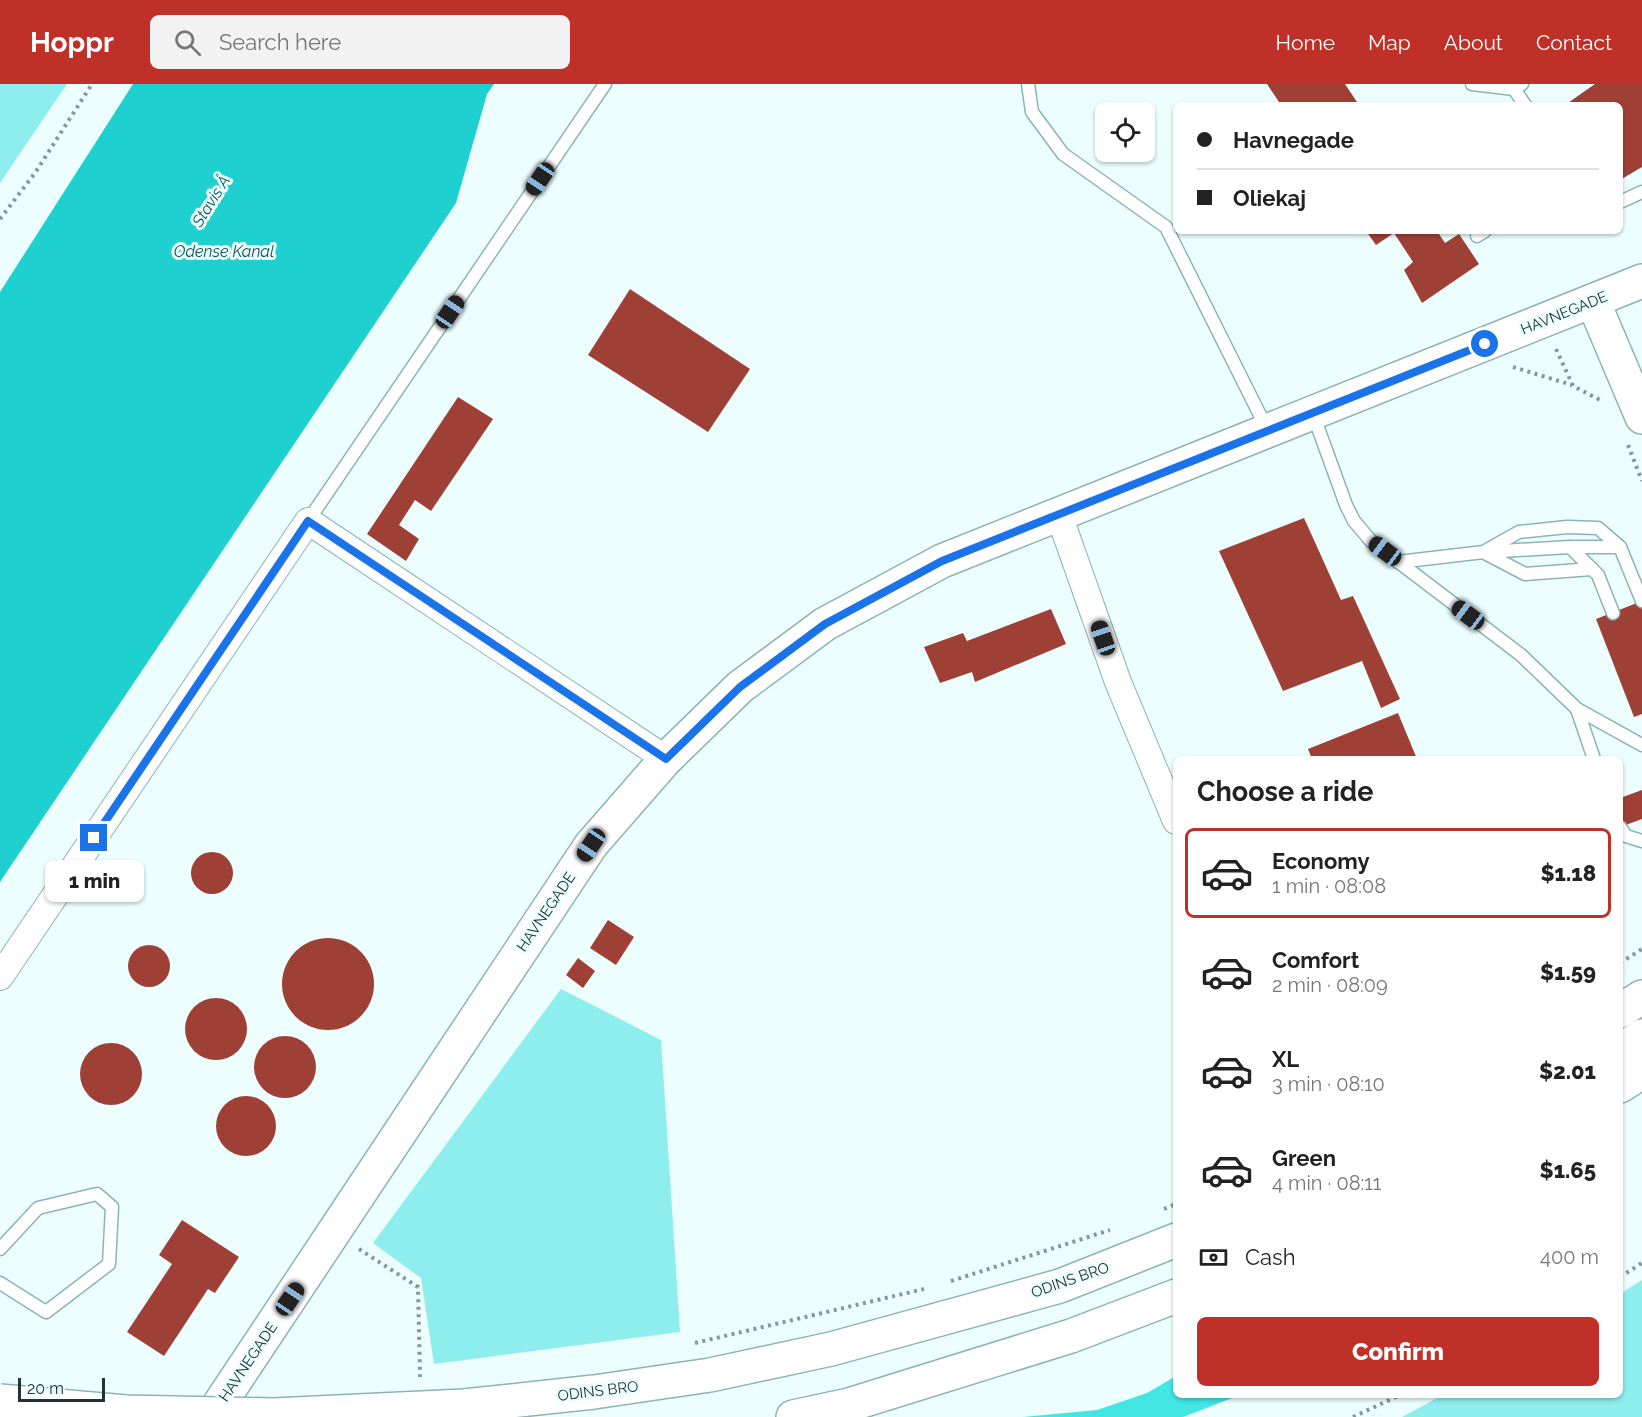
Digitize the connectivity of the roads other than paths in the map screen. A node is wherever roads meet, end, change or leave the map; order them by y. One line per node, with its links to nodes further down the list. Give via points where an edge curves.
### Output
1 (605, 84): 14 (lane)
2 (1028, 84): 12 (lane, via 1032,112 1063,154 1166,227)
3 (1472, 84): 4 (lane)
4 (1518, 87): 5 (lane)
5 (1524, 102)
6 (1642, 192): 7 (lane)
7 (1623, 201)
8 (1638, 293): 9 (street, HAVNEGADE)
9 (1598, 315): 10 (street, HAVNEGADE); 11 (street)
10 (1312, 412): 12 (street, HAVNEGADE); 18 (lane, via 1354,521 1371,541)
11 (1634, 428)
12 (1268, 430): 13 (street, HAVNEGADE)
13 (1059, 515): 25 (street, HAVNEGADE, via 942,561 825,624 740,687); 26 (street, via 1118,682)
14 (308, 521): 25 (street); 29 (street)
15 (1570, 547): 16 (lane); 17 (lane); 19 (lane)
16 (1620, 547): 17 (lane, via 1598,528 1567,527 1519,532); 20 (lane)
17 (1484, 552): 18 (lane); 19 (lane, via 1525,574)
18 (1398, 561): 22 (lane, via 1521,655)
19 (1592, 569): 21 (lane)
20 (1641, 601)
21 (1612, 613)
22 (1577, 709): 23 (lane); 24 (lane)
23 (1640, 742)
24 (1593, 756)
25 (666, 759): 41 (street, HAVNEGADE, via 591,845)
26 (1173, 814)
27 (1623, 832): 28 (lane)
28 (1642, 841)
29 (0, 976)
30 (1642, 997): 31 (street)
31 (1623, 1009)
32 (1642, 1036): 33 (street)
33 (1623, 1050)
34 (1642, 1072): 35 (street)
35 (1623, 1084)
36 (1173, 1241): 40 (street, ODINS BRO, bridge, via 1060,1286 831,1349 710,1375 594,1392 464,1406 274,1415 126,1412)
37 (0, 1249): 38 (lane, via 38,1208 97,1194 112,1207 109,1264 46,1312)
38 (0, 1283)
39 (1173, 1297): 42 (street, via 1071,1336 849,1405)
40 (0, 1401)
41 (211, 1417)
42 (793, 1417)

